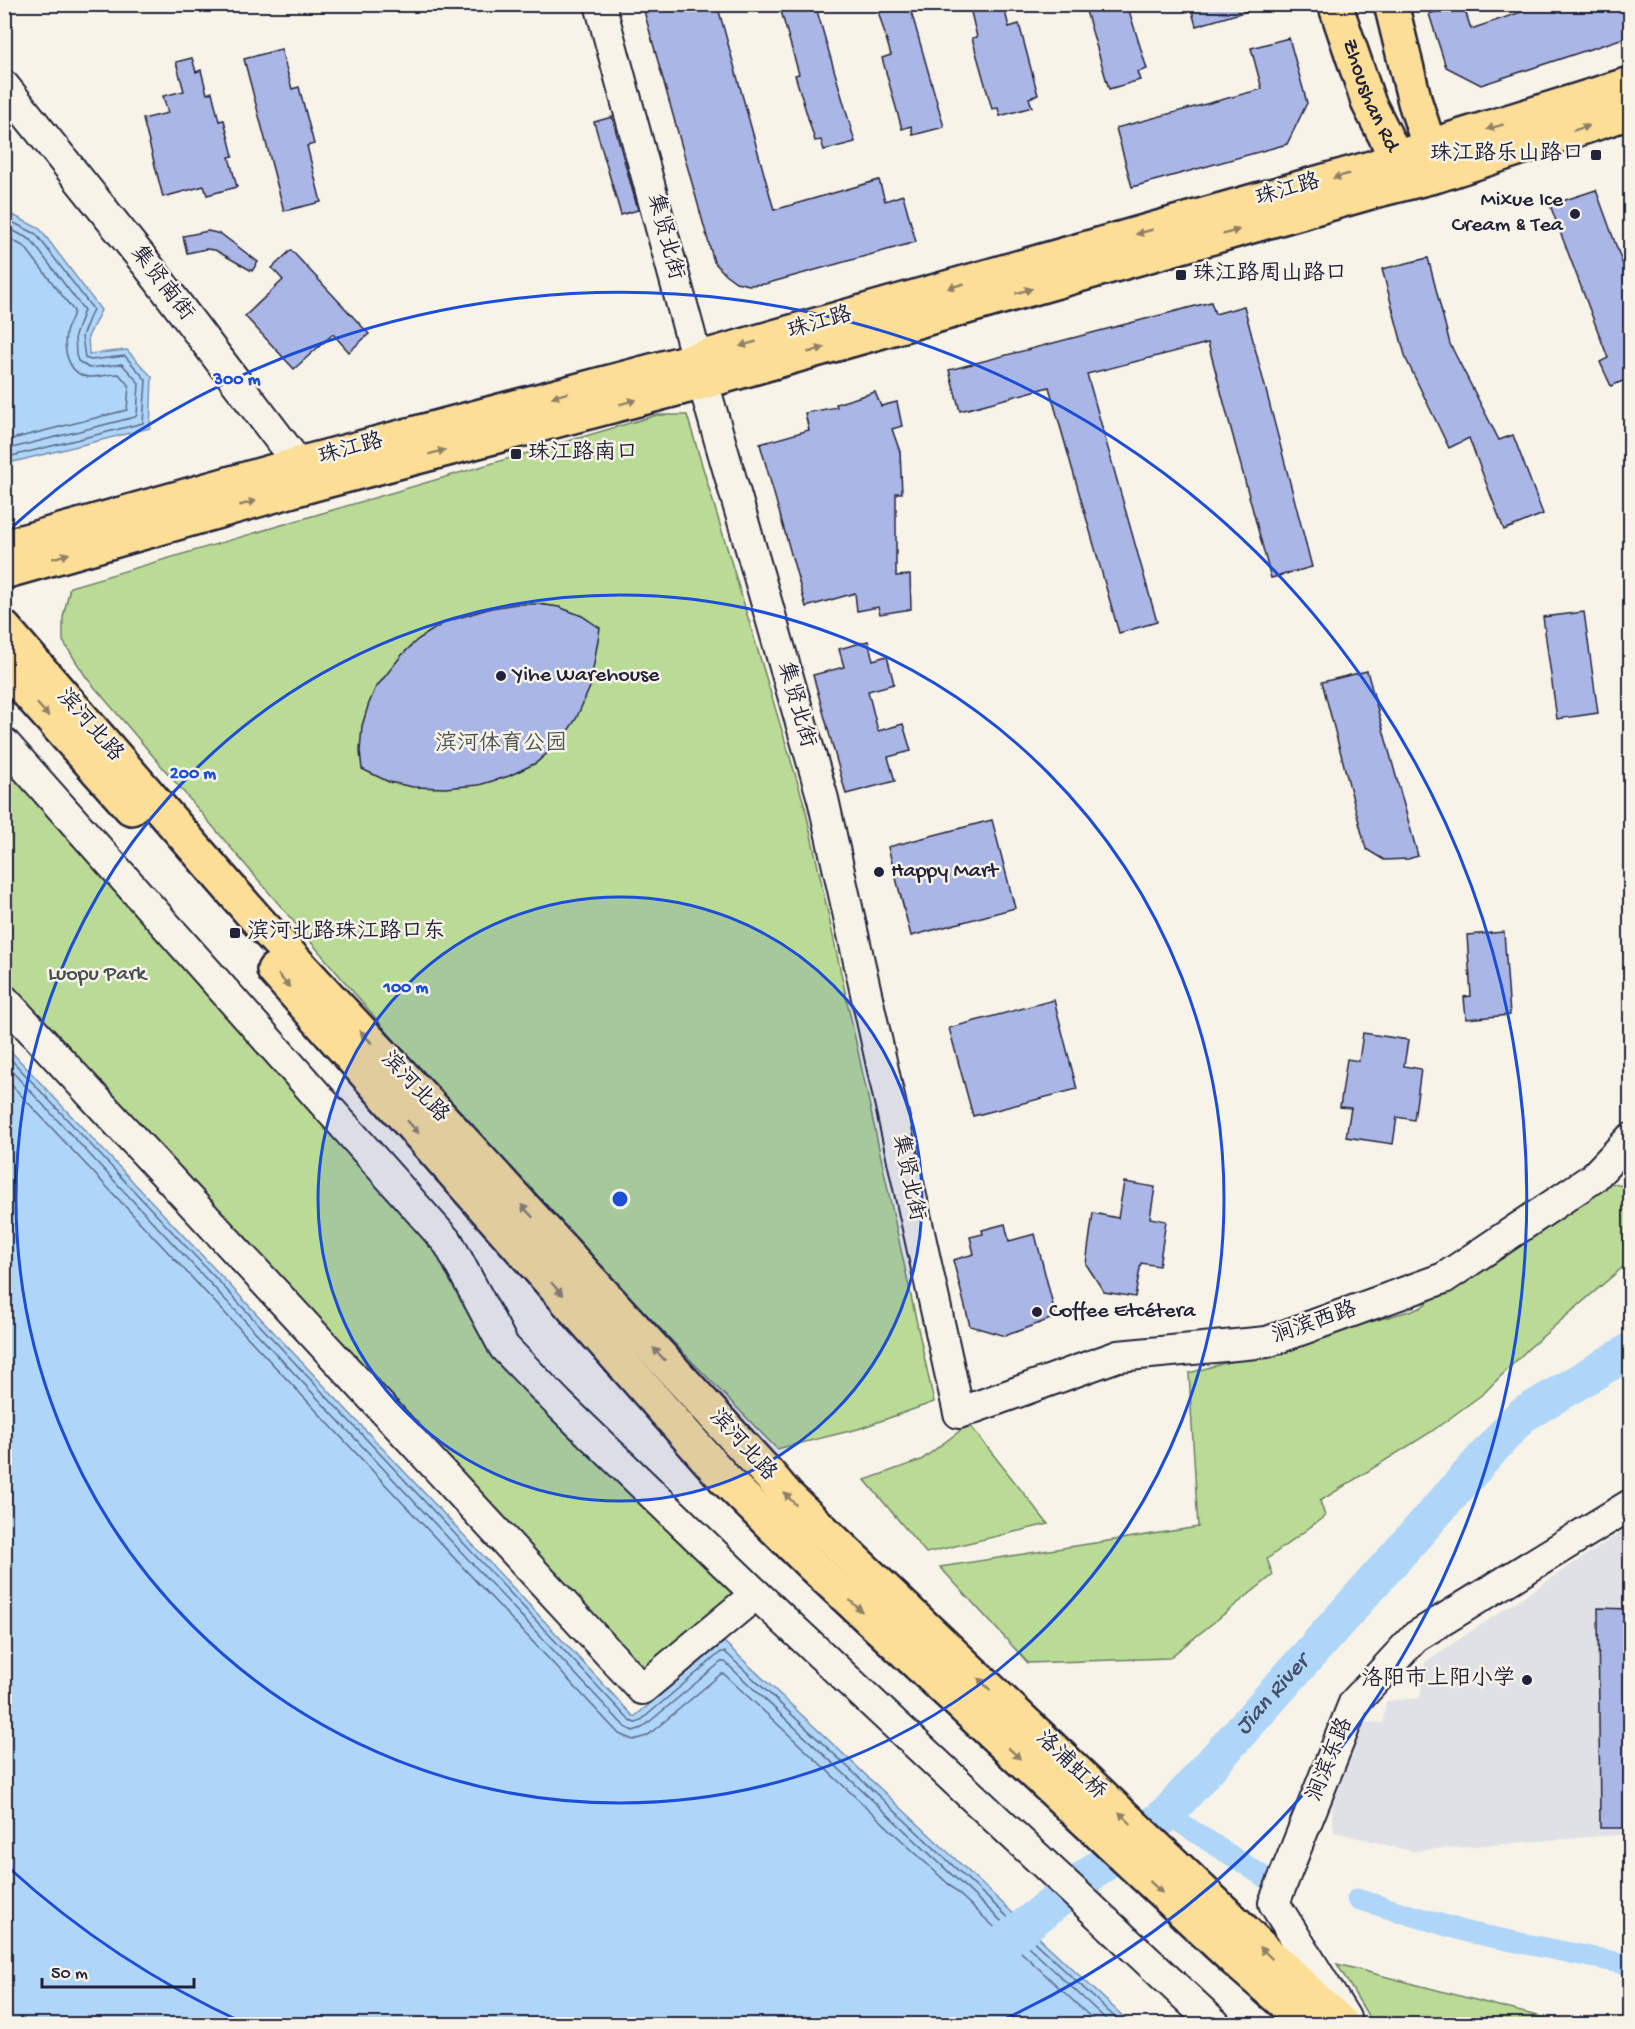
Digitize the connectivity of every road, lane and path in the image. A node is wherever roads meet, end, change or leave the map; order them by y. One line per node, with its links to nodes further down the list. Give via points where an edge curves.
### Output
1 (600, 4): 13 (street, 集贤北街)
2 (1335, 4): 9 (main road, Zhoushan Rd)
3 (1343, 4): 9 (main road)
4 (1385, 4): 8 (main road)
5 (1391, 4): 8 (main road, Zhoushan Rd)
6 (1630, 84): 11 (main road, 珠江路, one-way to 11)
7 (4, 86): 14 (street, 集贤南街)
8 (1415, 102): 11 (main road, Zhoushan Rd)
9 (1369, 104): 12 (main road, Zhoushan Rd)
10 (1630, 112): 11 (main road, 珠江路, one-way to 10)
11 (1434, 160): 12 (main road, 珠江路)
12 (1401, 170): 13 (main road, 珠江路)
13 (700, 370): 14 (main road, 珠江路); 22 (street, 集贤北街, via 823,799)
14 (307, 474): 15 (main road, 珠江路); 16 (main road, 珠江路, one-way to 14)
15 (4, 547)
16 (4, 572)
17 (4, 628): 24 (main road, 滨河北路, one-way to 17, via 787,1496 259,922)
18 (4, 666): 25 (main road, 滨河北路, one-way to 25, via 725,1479)
19 (4, 743): 26 (street, via 449,1244 504,1347)
20 (4, 1000): 26 (street, via 642,1689)
21 (1630, 1139): 22 (street, 涧滨西路, via 1593,1178 1444,1278 1267,1342 1118,1356)
22 (959, 1413)
23 (1630, 1505): 30 (street, 涧滨东路, via 1415,1637 1354,1703 1274,1903)
24 (832, 1539): 27 (main road, 洛浦虹桥, one-way to 24)
25 (813, 1566): 27 (main road, 洛浦虹桥, one-way to 27, via 1236,1961)
26 (756, 1594): 28 (street)
27 (1304, 2010): 29 (main road)
28 (1215, 2025)
29 (1342, 2025)
30 (1349, 2025)

